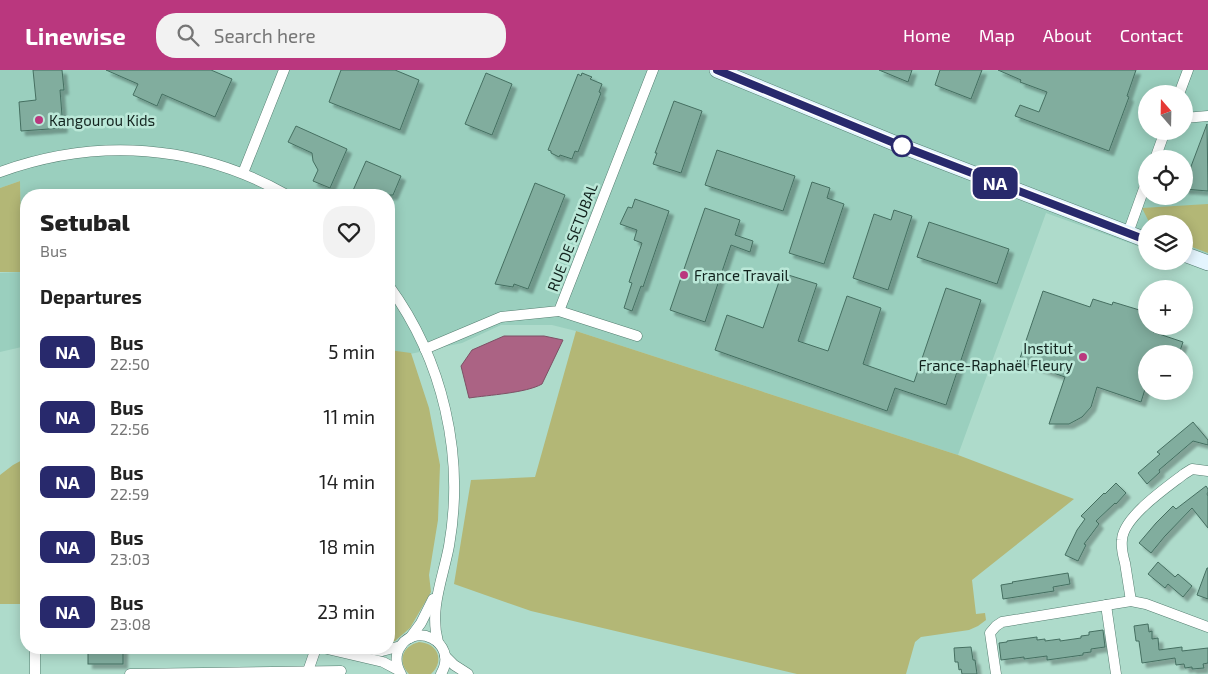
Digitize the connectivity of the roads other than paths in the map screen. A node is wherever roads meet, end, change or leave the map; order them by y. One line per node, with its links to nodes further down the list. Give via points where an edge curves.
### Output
1 (284, 70): 9 (street)
2 (653, 70): 17 (street, RUE DE SETUBAL)
3 (718, 70): 12 (street, via 891,142)
4 (1188, 70): 5 (street)
5 (1183, 85)
6 (1208, 116): 7 (street)
7 (1193, 117)
8 (0, 172): 9 (street, via 61,155 124,150 178,154)
9 (243, 173): 10 (street)
10 (275, 189)
11 (1138, 205): 12 (street)
12 (1128, 233): 13 (street)
13 (1138, 237)
14 (1193, 257): 15 (street)
15 (1208, 263)
16 (395, 295): 19 (street)
17 (559, 311): 18 (street); 19 (street, RUE DE SETUBAL, via 501,317)
18 (637, 336)
19 (426, 349): 21 (street, via 445,407 454,462 452,523)
20 (1208, 471): 22 (street, via 1192,469 1184,474 1140,510 1122,534)
21 (439, 584): 25 (street, via 422,623); 26 (street, via 434,613)
22 (1131, 601): 23 (street); 24 (street)
23 (1106, 605): 40 (street, via 1002,622 990,633); 41 (street)
24 (1208, 627)
25 (410, 638): 26 (street, via 425,636); 27 (street)
26 (438, 642): 32 (street)
27 (401, 646): 28 (street); 35 (street, via 396,659)
28 (395, 648)
29 (34, 654): 36 (street)
30 (314, 654): 34 (street)
31 (349, 654): 35 (street, via 384,662)
32 (445, 656): 38 (street); 39 (street)
33 (341, 671): 34 (street)
34 (308, 672): 37 (street)
35 (400, 672)
36 (35, 674)
37 (130, 674)
38 (441, 674)
39 (468, 674)
40 (996, 674)
41 (1116, 674)

